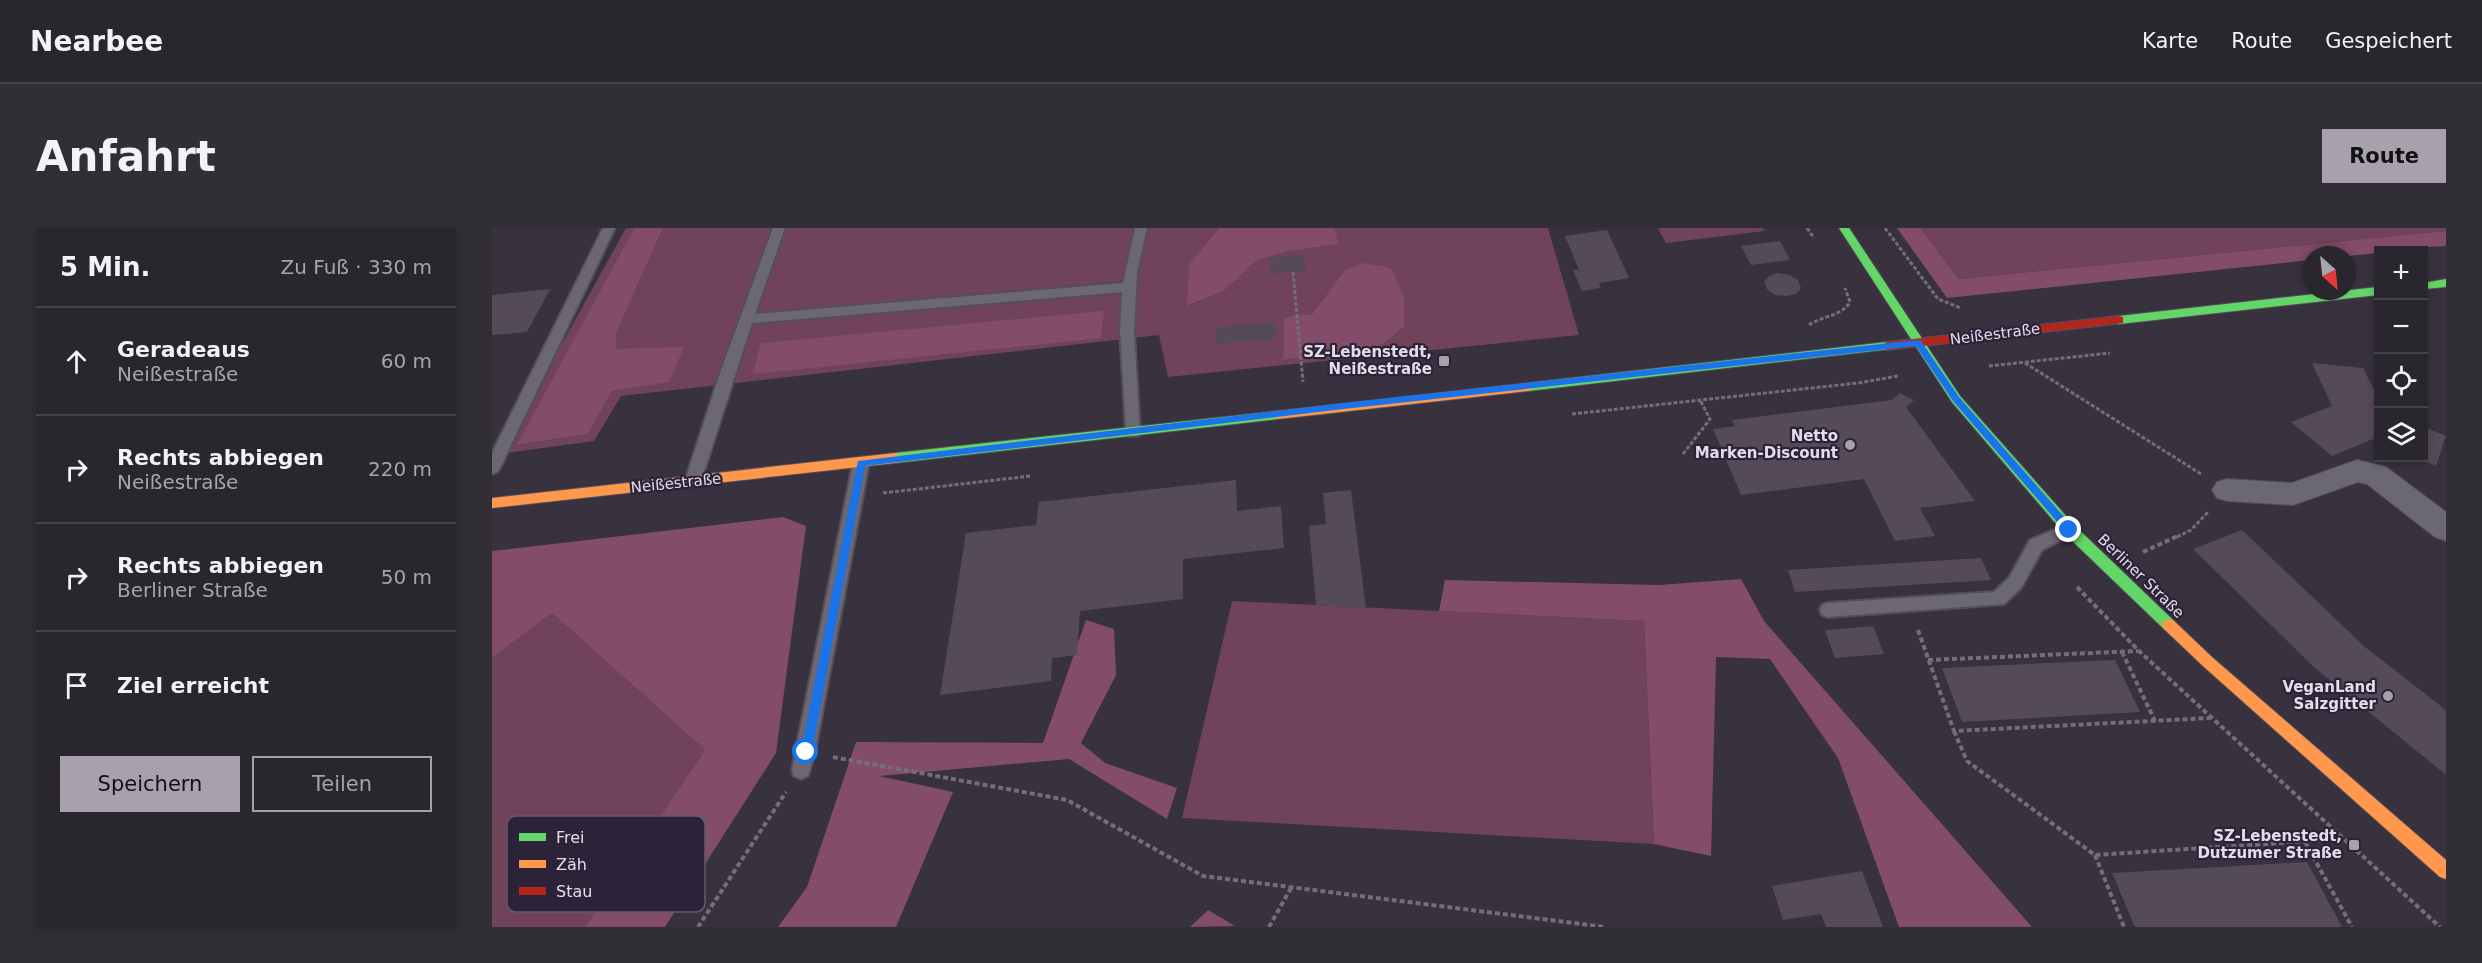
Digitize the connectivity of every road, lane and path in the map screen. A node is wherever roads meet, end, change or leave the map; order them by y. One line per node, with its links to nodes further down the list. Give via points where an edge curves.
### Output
1 (609, 228): 22 (lane)
2 (778, 228): 13 (lane)
3 (1141, 228): 9 (lane)
4 (1844, 228): 15 (street, Berliner Straße)
5 (1885, 228): 12 (path, via 1938,300)
6 (1293, 272): 17 (path)
7 (2446, 283): 8 (street)
8 (2428, 285)
9 (1129, 287): 13 (lane); 19 (lane, via 1127,330)
10 (1845, 287): 14 (path, via 1850,302 1847,308 1806,327)
11 (2374, 292): 15 (street, Neißestraße)
12 (1967, 309)
13 (746, 319): 23 (lane)
14 (1826, 324)
15 (1918, 343): 19 (street, Neißestraße); 27 (street, Berliner Straße, via 1956,399)
16 (2024, 363): 24 (path)
17 (1303, 383)
18 (1700, 400): 20 (path, via 1710,419)
19 (1133, 432): 21 (street, Neißestraße)
20 (1683, 454)
21 (861, 463): 23 (street, Neißestraße); 37 (lane)
22 (492, 468)
23 (693, 481): 25 (street, Neißestraße)
24 (2227, 490): 26 (street, via 2293,494 2357,471 2376,475); 28 (path, via 2191,530)
25 (492, 503)
26 (2446, 529)
27 (2069, 530): 28 (street, Berliner Straße); 29 (lane, via 2036,545 2015,583 1998,599)
28 (2110, 568): 42 (street, Berliner Straße, via 2208,662)
29 (1908, 604): 30 (lane); 33 (path)
30 (1828, 610)
31 (2139, 651): 32 (path)
32 (2122, 652): 33 (path); 35 (path)
33 (1928, 660): 36 (path)
34 (2211, 718): 35 (path)
35 (2155, 721): 36 (path)
36 (1954, 732): 41 (path, via 1967,761)
37 (806, 752): 38 (lane); 43 (path, via 1068,800 1203,876)
38 (801, 770): 44 (path)
39 (2343, 839): 40 (path)
40 (2305, 842): 41 (path); 48 (path)
41 (2095, 855): 47 (path)
42 (2446, 871)
43 (1291, 888): 45 (path); 46 (path)
44 (698, 927)
45 (1269, 927)
46 (1605, 927)
47 (2124, 927)
48 (2352, 927)

